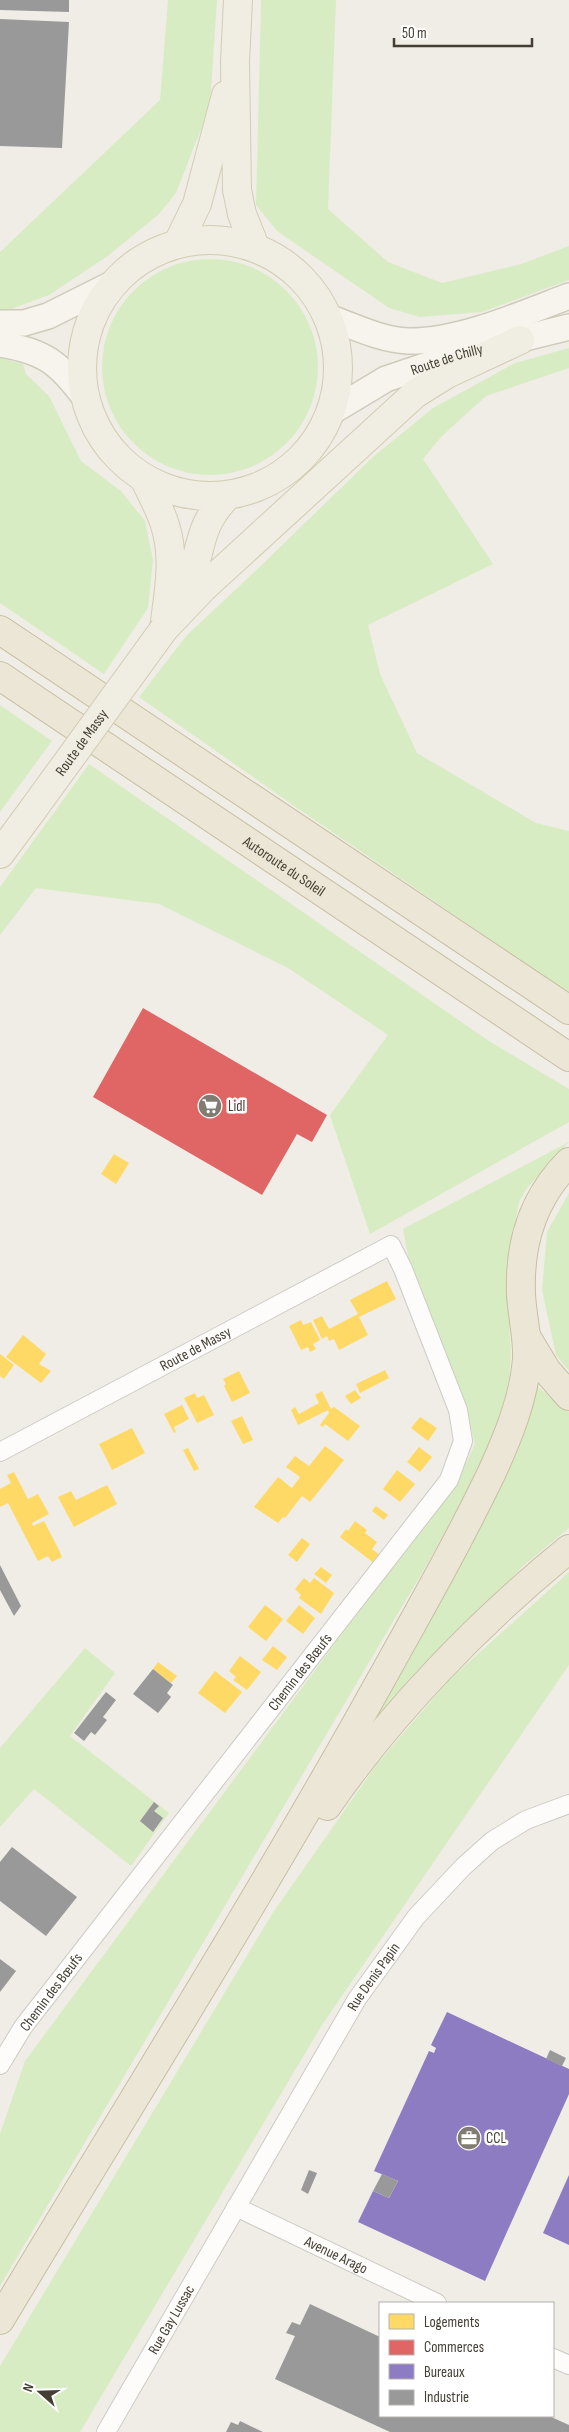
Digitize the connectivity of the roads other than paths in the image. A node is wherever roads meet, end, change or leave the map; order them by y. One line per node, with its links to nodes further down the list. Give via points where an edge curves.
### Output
1 (238, 0): 2 (main road)
2 (235, 62): 3 (main road, via 197,204); 4 (main road, via 237,190)
3 (178, 244): 4 (main road, via 217,239); 5 (main road, via 143,259)
4 (255, 247): 7 (main road, via 292,269 310,287)
5 (114, 283): 8 (main road, via 48,316 24,323); 12 (main road, via 96,309 86,337 82,368)
6 (569, 296): 7 (main road, Route de Chilly, via 520,315 439,339 407,341 377,335)
7 (328, 317): 13 (main road, via 338,364)
8 (0, 323)
9 (569, 327): 10 (main road, Route de Chilly)
10 (520, 340): 13 (main road, Route de Chilly, via 460,354 386,379); 16 (main road, via 447,374 415,394 203,588)
11 (0, 344): 12 (main road, via 27,348 48,359 65,371)
12 (86, 398): 14 (main road, via 98,430 118,457)
13 (331, 412): 15 (main road, via 315,442 291,468 262,486)
14 (144, 478): 15 (main road, via 185,494); 16 (main road, Route de Massy, via 165,524 170,549 171,574)
15 (228, 495): 16 (main road, Route de Massy, via 216,508 201,537 191,582)
16 (164, 629): 19 (main road, Route de Massy, bridge)
17 (0, 630): 20 (highway)
18 (0, 676): 21 (highway, Autoroute du Soleil)
19 (0, 854)
20 (569, 1010)
21 (569, 1057)
22 (569, 1162): 24 (highway, via 543,1194 527,1232 521,1296)
23 (391, 1245): 26 (street, Route de Massy); 29 (street, Chemin des Bœufs, via 458,1410 463,1442 449,1480 23,2028)
24 (527, 1338): 25 (highway); 32 (highway, via 527,1362 520,1398 505,1442 401,1644 262,1886)
25 (569, 1396)
26 (0, 1452)
27 (569, 1549): 33 (highway, via 507,1603 441,1669 342,1784 229,1959)
28 (569, 1804): 30 (street, Rue Denis Papin, via 526,1820 492,1841 463,1866 416,1917 357,1999)
29 (0, 2065)
30 (236, 2207): 31 (street, Avenue Arago); 36 (street, Rue Gay Lussac)
31 (435, 2302)
32 (0, 2320)
33 (0, 2338)
34 (554, 2358): 35 (street)
35 (569, 2365)
36 (106, 2432)

